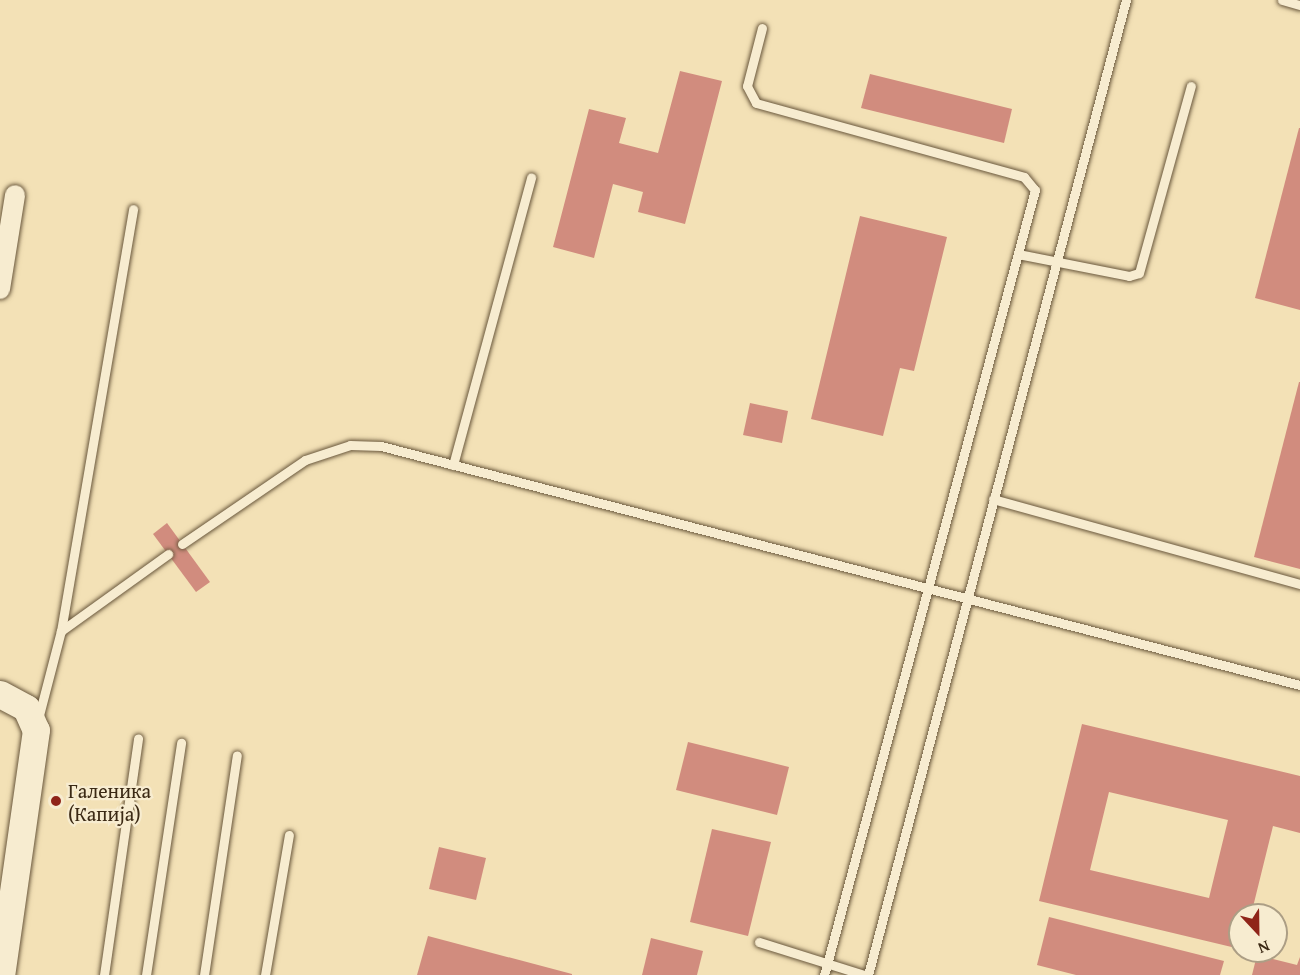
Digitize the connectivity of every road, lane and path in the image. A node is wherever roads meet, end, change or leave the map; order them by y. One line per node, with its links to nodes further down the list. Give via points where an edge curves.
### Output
1 (1126, 0): 10 (lane)
2 (1282, 0): 3 (lane)
3 (1300, 5)
4 (762, 28): 9 (lane, via 747,86 756,103 1031,183 1035,190)
5 (1191, 86): 10 (lane, via 1139,273 1129,276)
6 (531, 177): 12 (lane)
7 (15, 195): 11 (street)
8 (133, 209): 19 (lane)
9 (1018, 254): 10 (lane); 17 (lane)
10 (1056, 261): 13 (lane)
11 (0, 289)
12 (453, 465): 14 (lane, via 368,445 326,450); 17 (lane)
13 (993, 499): 16 (lane); 18 (lane)
14 (182, 544)
15 (168, 554): 19 (lane)
16 (1300, 584)
17 (928, 590): 18 (lane); 28 (lane)
18 (965, 599): 20 (lane); 35 (lane)
19 (61, 631): 22 (lane, via 50,657)
20 (1300, 685)
21 (0, 694): 22 (street, via 26,708)
22 (36, 730): 29 (street)
23 (138, 738): 30 (lane)
24 (181, 744): 31 (lane)
25 (237, 755): 32 (lane)
26 (289, 835): 33 (lane)
27 (759, 942): 28 (lane)
28 (828, 964): 34 (lane); 35 (lane)
29 (1, 975)
30 (104, 975)
31 (146, 975)
32 (204, 975)
33 (265, 975)
34 (824, 975)
35 (866, 975)

